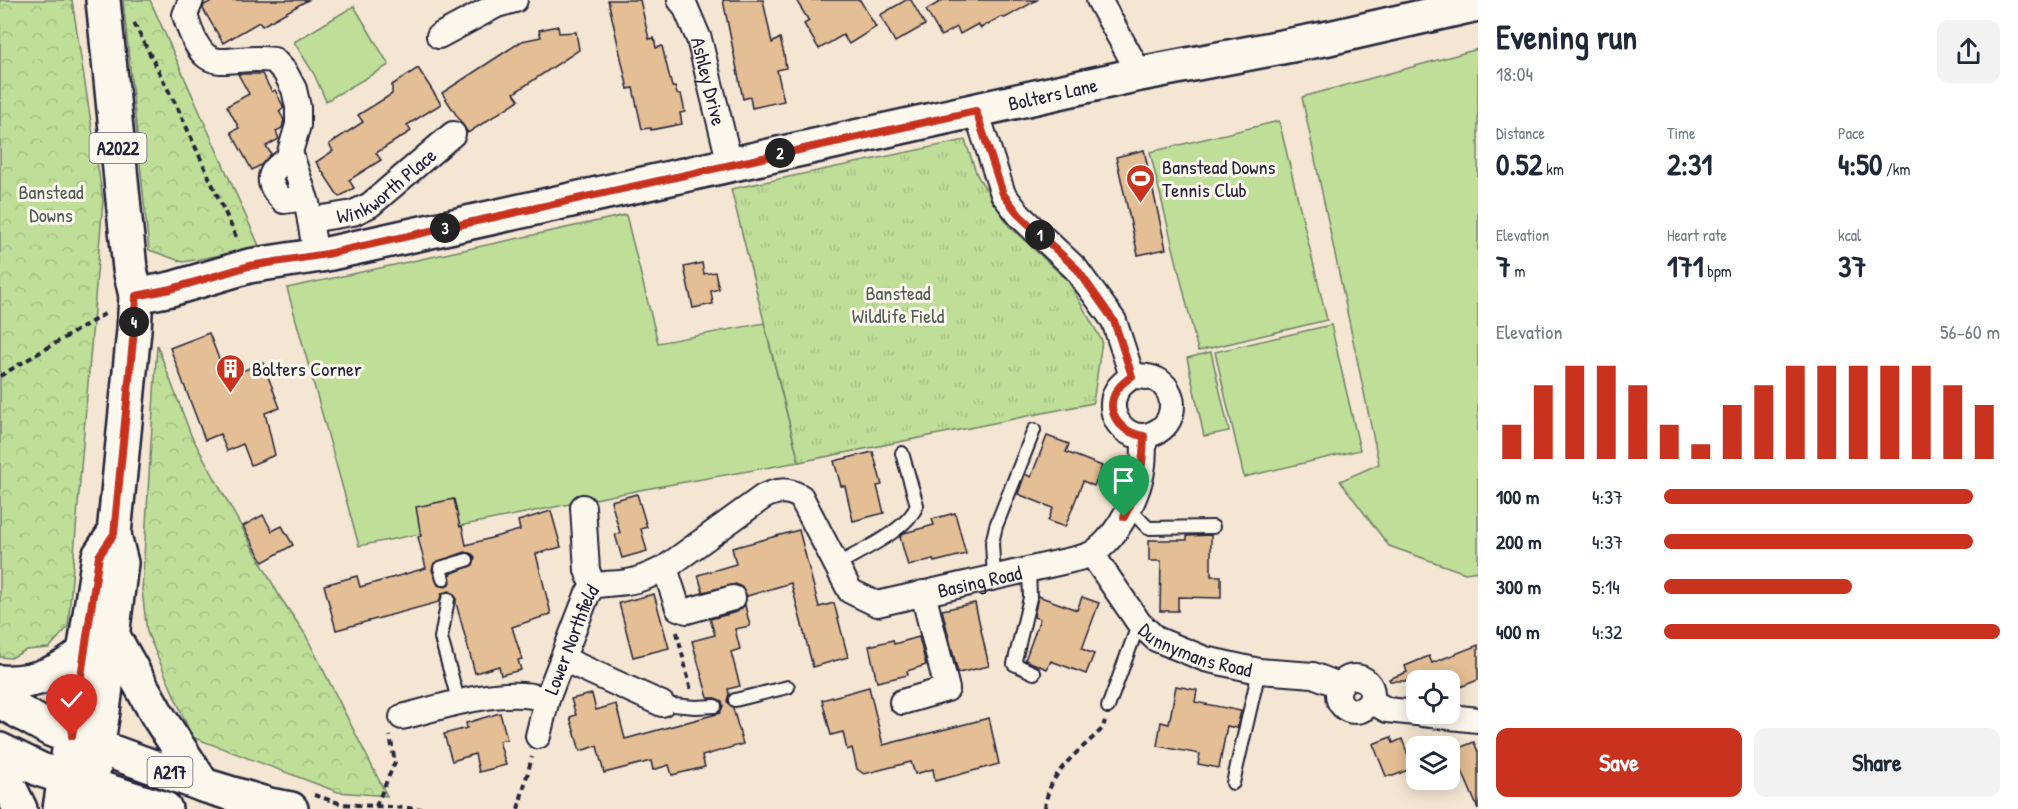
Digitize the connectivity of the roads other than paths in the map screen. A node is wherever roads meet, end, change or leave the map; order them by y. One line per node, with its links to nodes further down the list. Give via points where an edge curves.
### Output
1 (103, 0): 14 (main road, A2022)
2 (191, 0): 12 (street, via 184,15 200,50 211,60 274,60 285,72 298,107 298,125 290,152)
3 (515, 0): 7 (street, via 497,5)
4 (680, 0): 11 (street, Ashley Drive, via 699,39)
5 (1100, 0): 8 (street)
6 (1478, 4): 8 (main road, Bolters Lane, via 1329,38)
7 (439, 36)
8 (1140, 74): 9 (main road, Bolters Lane)
9 (976, 111): 11 (main road, Bolters Lane); 15 (street, via 1003,194 1020,216 1077,269 1114,321)
10 (453, 134): 12 (street, Winkworth Place, via 370,205 353,213)
11 (730, 164): 13 (main road, Bolters Lane)
12 (307, 207): 13 (street, Winkworth Place)
13 (316, 256): 14 (main road, Bolters Lane, via 249,266)
14 (136, 296): 23 (main road, A2022)
15 (1132, 376): 17 (street, via 1115,393 1113,414 1124,430); 17 (street, via 1157,380 1170,394 1172,413 1168,422 1162,429)
16 (1034, 430): 29 (lane, via 996,526 992,543)
17 (1144, 436): 21 (street, via 1143,466)
18 (902, 453): 26 (lane, via 917,505 914,513 890,534)
19 (792, 492): 26 (street, Basing Road, via 801,497); 27 (street, Lower Northfield, via 777,490 763,497)
20 (583, 507): 31 (street, via 587,570)
21 (1129, 508): 22 (lane, via 1148,528); 24 (street, via 1108,540)
22 (1213, 527)
23 (114, 534): 36 (main road, A2022, via 121,563); 37 (main road, A2022, via 99,556)
24 (1092, 554): 28 (street, Basing Road); 35 (street, Dunnymans Road)
25 (467, 560): 30 (lane, via 440,568)
26 (836, 566): 32 (street, Basing Road, via 850,591 877,604)
27 (665, 568): 31 (street, Lower Northfield, via 628,582); 33 (street, via 678,608 687,611)
28 (1029, 569): 29 (street, Basing Road); 40 (lane, via 1029,598 1014,664)
29 (994, 576): 32 (street, Basing Road)
30 (443, 579)
31 (592, 586): 38 (street, Lower Northfield)
32 (923, 593): 46 (street, via 947,689)
33 (733, 598)
34 (448, 599): 47 (lane, via 441,638)
35 (1139, 623): 39 (street, Dunnymans Road, via 1156,639 1178,649); 50 (lane)
36 (113, 636): 56 (main road, A2022); 60 (main road)
37 (84, 652): 41 (main road, via 68,666 44,677); 56 (main road, A2022)
38 (564, 659): 43 (street, Lower Northfield); 48 (street)
39 (1259, 671): 51 (street, Dunnymans Road, via 1313,675 1339,685 1337,693 1344,708 1361,711 1371,701 1388,710); 59 (lane)
40 (1034, 673)
41 (0, 682)
42 (788, 687): 44 (lane)
43 (547, 699): 47 (street, Lower Northfield, via 503,695); 55 (street)
44 (735, 700)
45 (0, 701): 56 (main road, A217, via 52,730)
46 (902, 702)
47 (459, 703): 52 (street, Lower Northfield)
48 (662, 704): 49 (lane)
49 (715, 706)
50 (1108, 707)
51 (1406, 712)
52 (402, 717)
53 (1460, 718): 54 (street)
54 (1478, 720)
55 (538, 736)
56 (85, 741): 60 (main road, A217); 61 (main road, A2022)
57 (0, 750): 61 (main road, A217, via 41,770)
58 (0, 768): 62 (main road)
59 (1233, 783)
60 (203, 785): 64 (main road, A217)
61 (76, 796): 63 (main road, A217)
62 (20, 809)
63 (165, 809)
64 (291, 809)

